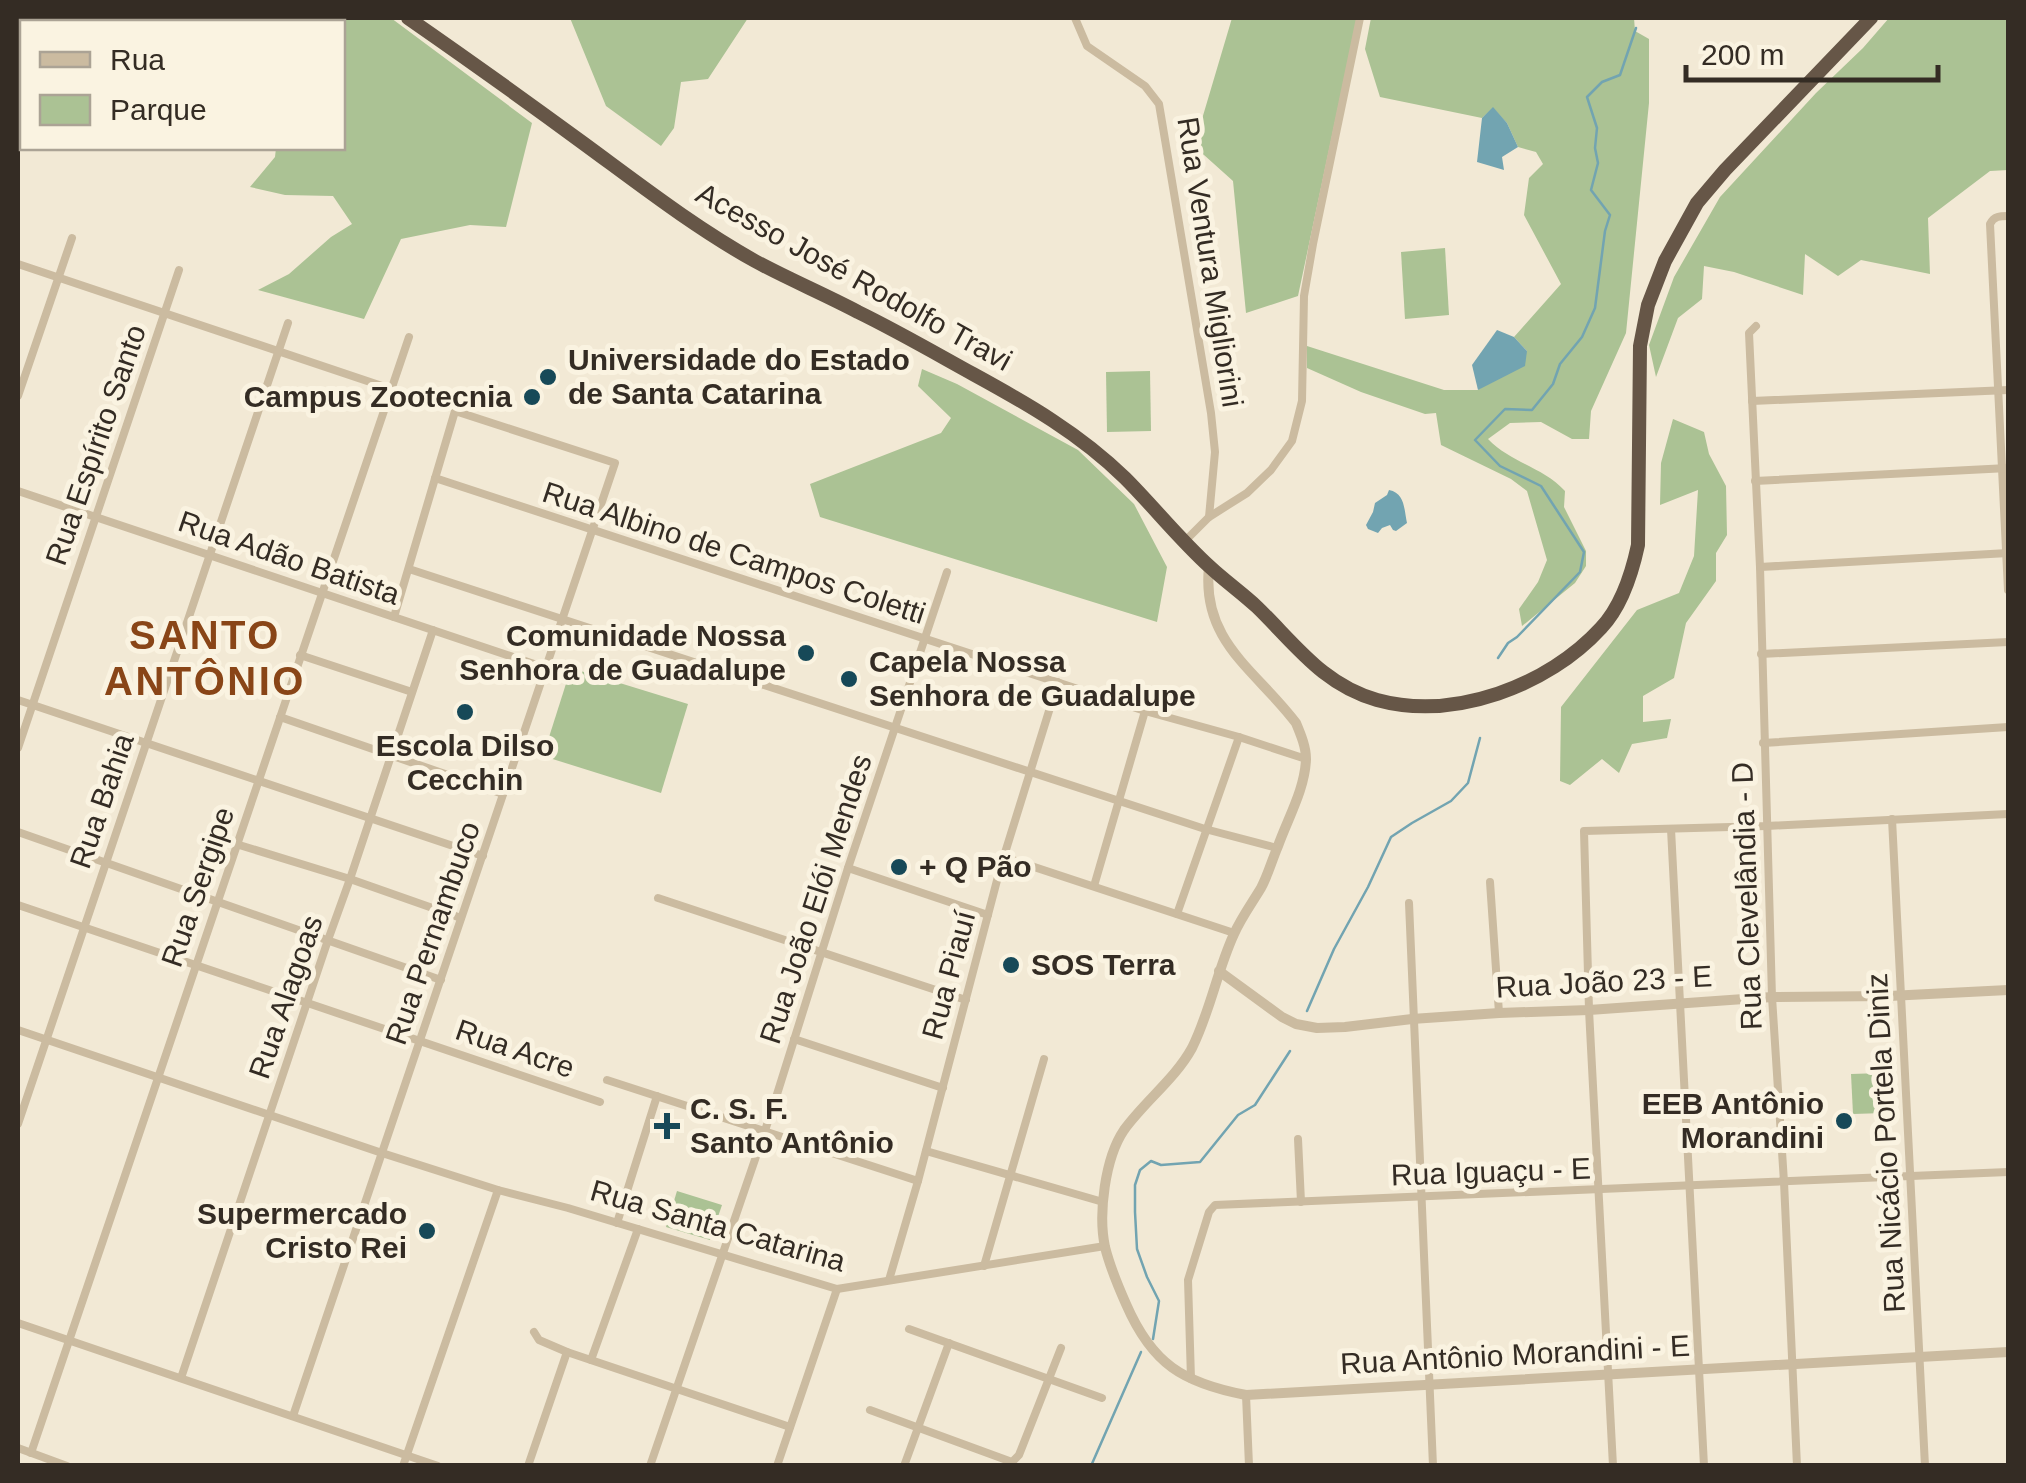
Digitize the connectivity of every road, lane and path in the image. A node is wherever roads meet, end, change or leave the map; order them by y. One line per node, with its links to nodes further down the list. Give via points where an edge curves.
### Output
1 (408, 18): 30 (highway, Acesso José Rodolfo Travi, via 686,220 1080,438)
2 (1076, 18): 28 (street, Rua Ventura Migliorini, via 1088,46 1145,86 1159,104 1211,413)
3 (1360, 18): 28 (street, via 1312,244 1302,401 1292,441 1247,493)
4 (1870, 18): 33 (highway, Acesso José Rodolfo Travi, via 1725,170 1664,260 1640,346 1633,568 1603,627 1520,684 1478,700 1422,707 1376,700 1325,675)
5 (2008, 216): 12 (street, via 1990,224)
6 (72, 238): 9 (street)
7 (18, 264): 9 (street)
8 (180, 270): 11 (street, Rua Espírito Santo)
9 (58, 277): 11 (street); 18 (street)
10 (2008, 312): 12 (street)
11 (165, 313): 16 (street); 27 (street, Rua Espírito Santo)
12 (1995, 314): 20 (street)
13 (288, 323): 16 (street, Rua Bahia)
14 (1756, 326): 22 (street, Rua Clevelândia - D, via 1749,333)
15 (409, 337): 19 (street, Rua Sergipe)
16 (278, 351): 19 (street); 32 (street, Rua Bahia)
17 (18, 364): 18 (street)
18 (28, 367): 21 (street)
19 (391, 389): 38 (street, Rua Sergipe)
20 (2004, 390): 22 (street); 23 (street)
21 (18, 396)
22 (1752, 402): 25 (street, Rua Clevelândia - D)
23 (2005, 468): 25 (street); 31 (street)
24 (435, 478): 29 (street, Rua Albino de Campos Coletti); 29 (street, Rua Pernambuco, via 454,411 614,463); 35 (street)
25 (1755, 481): 34 (street, Rua Clevelândia - D)
26 (18, 491): 27 (street, Rua Adão Batista)
27 (96, 517): 32 (street, Rua Adão Batista); 50 (street, Rua Espírito Santo)
28 (1209, 517): 30 (street)
29 (592, 530): 40 (street, Rua Pernambuco); 42 (street, Rua Albino de Campos Coletti)
30 (1185, 542): 33 (highway, Acesso José Rodolfo Travi)
31 (2008, 554): 34 (street); 37 (street)
32 (210, 555): 38 (street, Rua Adão Batista); 57 (street, Rua Bahia)
33 (1209, 566): 60 (street, via 1219,632 1296,723)
34 (1760, 567): 44 (street, Rua Clevelândia - D)
35 (408, 568): 39 (street); 40 (street)
36 (947, 572): 42 (street, Rua João Elói Mendes)
37 (2008, 590)
38 (322, 593): 39 (street, Rua Adão Batista); 45 (street, Rua Sergipe)
39 (394, 617): 41 (street, Rua Adão Batista)
40 (562, 619): 46 (street, Rua Pernambuco); 54 (street)
41 (432, 630): 46 (street, Rua Adão Batista); 48 (street, Rua Alagoas)
42 (925, 639): 47 (street, Rua Albino de Campos Coletti); 54 (street, Rua João Elói Mendes)
43 (2008, 642): 44 (street)
44 (1762, 654): 56 (street, Rua Clevelândia - D)
45 (300, 655): 48 (street); 52 (street, Rua Sergipe)
46 (546, 668): 63 (street, Rua Pernambuco)
47 (1058, 682): 51 (street, Rua Albino de Campos Coletti); 61 (street, Rua Piauí)
48 (412, 692): 59 (street, Rua Alagoas)
49 (18, 700): 50 (street)
50 (32, 705): 57 (street); 58 (street, Rua Espírito Santo)
51 (1145, 711): 55 (street, Rua Albino de Campos Coletti); 64 (street)
52 (280, 717): 59 (street); 62 (street, Rua Sergipe)
53 (2008, 727): 56 (street)
54 (895, 728): 61 (street); 77 (street, Rua João Elói Mendes)
55 (1238, 737): 60 (street, Rua Albino de Campos Coletti); 69 (street)
56 (1763, 742): 68 (street, Rua Clevelândia - D)
57 (146, 744): 62 (street); 76 (street, Rua Bahia)
58 (18, 748)
59 (390, 755): 63 (street); 66 (street, Rua Alagoas)
60 (1306, 758): 73 (street)
61 (1030, 772): 64 (street); 75 (street, Rua Piauí)
62 (258, 782): 66 (street); 72 (street, Rua Sergipe)
63 (503, 794): 74 (street, Rua Pernambuco)
64 (1119, 800): 69 (street); 80 (street)
65 (2008, 814): 67 (street)
66 (370, 816): 74 (street); 78 (street, Rua Alagoas)
67 (1892, 819): 68 (street); 96 (street, Rua Nicácio Portela Diniz)
68 (1767, 826): 70 (street); 97 (street, Rua Clevelândia - D)
69 (1205, 829): 73 (street); 85 (street)
70 (1672, 829): 100 (street); 101 (street, via 1584,831)
71 (18, 832): 76 (street)
72 (236, 844): 78 (street); 82 (street, Rua Sergipe)
73 (1277, 848): 89 (street)
74 (483, 856): 87 (street, Rua Pernambuco)
75 (1004, 857): 80 (street); 86 (street, Rua Piauí)
76 (105, 863): 82 (street); 88 (street, Rua Bahia)
77 (848, 868): 86 (street); 91 (street, Rua João Elói Mendes)
78 (350, 880): 87 (street); 90 (street, Rua Alagoas)
79 (1490, 882): 102 (street)
80 (1094, 886): 85 (street)
81 (658, 898): 91 (street)
82 (217, 902): 90 (street); 92 (street, Rua Sergipe)
83 (1408, 903): 103 (street)
84 (18, 905): 88 (street, Rua Acre)
85 (1178, 914): 89 (street)
86 (988, 915): 98 (street, Rua Piauí)
87 (462, 918): 94 (street, Rua Pernambuco)
88 (84, 926): 92 (street, Rua Acre); 105 (street, Rua Bahia)
89 (1234, 933): 93 (street)
90 (328, 940): 94 (street); 99 (street, Rua Alagoas)
91 (823, 952): 98 (street); 106 (street, Rua João Elói Mendes)
92 (195, 964): 99 (street, Rua Acre); 109 (street, Rua Sergipe)
93 (1219, 972): 103 (street, Rua João 23 - E, via 1296,1024 1344,1027); 129 (street, via 1191,1048 1117,1143)
94 (440, 980): 107 (street, Rua Pernambuco)
95 (2008, 990): 96 (street, Rua João 23 - E)
96 (1900, 996): 97 (street, Rua João 23 - E); 122 (street, Rua Nicácio Portela Diniz)
97 (1772, 997): 100 (street, Rua João 23 - E); 124 (street, Rua Clevelândia - D)
98 (966, 1000): 111 (street, Rua Piauí)
99 (307, 1004): 107 (street, Rua Acre); 114 (street, Rua Alagoas)
100 (1681, 1004): 101 (street, Rua João 23 - E); 125 (street)
101 (1588, 1010): 102 (street, Rua João 23 - E); 127 (street)
102 (1499, 1013): 103 (street, Rua João 23 - E)
103 (1412, 1019): 128 (street)
104 (18, 1030): 105 (street, Rua Santa Catarina)
105 (46, 1039): 109 (street, Rua Santa Catarina); 115 (street, Rua Bahia)
106 (794, 1039): 111 (street); 116 (street, Rua João Elói Mendes)
107 (420, 1041): 113 (street, Rua Acre); 119 (street, Rua Pernambuco)
108 (1044, 1059): 121 (street)
109 (157, 1077): 114 (street, Rua Santa Catarina); 141 (street, Rua Sergipe)
110 (607, 1080): 112 (street)
111 (943, 1088): 118 (street, Rua Piauí)
112 (657, 1096): 116 (street); 131 (street)
113 (600, 1102)
114 (269, 1116): 119 (street, Rua Santa Catarina); 151 (street, Rua Alagoas)
115 (18, 1124)
116 (764, 1131): 123 (street); 134 (street, Rua João Elói Mendes)
117 (1298, 1139): 130 (street)
118 (926, 1151): 121 (street); 123 (street, Rua Piauí)
119 (382, 1154): 126 (street, Rua Santa Catarina); 159 (street, Rua Pernambuco)
120 (2008, 1172): 122 (street, Rua Iguaçu - E)
121 (1010, 1175): 129 (street); 135 (street)
122 (1910, 1176): 124 (street, Rua Iguaçu - E); 146 (street, Rua Nicácio Portela Diniz)
123 (918, 1181): 136 (street, Rua Piauí)
124 (1784, 1182): 125 (street, Rua Iguaçu - E); 148 (street, Rua Clevelândia - D)
125 (1689, 1186): 127 (street, Rua Iguaçu - E); 149 (street)
126 (498, 1190): 131 (street, Rua Santa Catarina); 164 (street)
127 (1599, 1190): 128 (street, Rua Iguaçu - E); 150 (street)
128 (1421, 1198): 130 (street, Rua Iguaçu - E); 154 (street)
129 (1104, 1202): 133 (street)
130 (1301, 1202): 152 (street, Rua Iguaçu - E, via 1212,1207 1188,1280)
131 (616, 1222): 132 (street, Rua Santa Catarina)
132 (638, 1229): 134 (street, Rua Santa Catarina); 147 (street)
133 (1105, 1246): 135 (street, Rua Santa Catarina); 152 (street, Rua Antônio Morandini - E, via 1138,1331)
134 (723, 1255): 137 (street, Rua Santa Catarina); 155 (street, Rua João Elói Mendes)
135 (984, 1266): 136 (street, Rua Santa Catarina)
136 (889, 1280): 137 (street, Rua Santa Catarina)
137 (837, 1289): 160 (street)
138 (18, 1323): 141 (street)
139 (908, 1330): 142 (street)
140 (534, 1332): 144 (street)
141 (69, 1340): 151 (street); 163 (street, Rua Sergipe)
142 (949, 1343): 153 (street); 161 (street)
143 (1061, 1348): 153 (street)
144 (567, 1352): 147 (street); 168 (street)
145 (2008, 1352): 146 (street, Rua Antônio Morandini - E)
146 (1920, 1357): 148 (street, Rua Antônio Morandini - E); 177 (street, Rua Nicácio Portela Diniz)
147 (591, 1360): 155 (street)
148 (1792, 1365): 149 (street, Rua Antônio Morandini - E); 176 (street, Rua Clevelândia - D)
149 (1700, 1370): 150 (street, Rua Antônio Morandini - E); 175 (street)
150 (1609, 1374): 154 (street, Rua Antônio Morandini - E); 174 (street)
151 (181, 1378): 159 (street)
152 (1190, 1378): 156 (street, Rua Antônio Morandini - E)
153 (1048, 1379): 157 (street); 161 (street, via 1012,1462)
154 (1429, 1384): 156 (street, Rua Antônio Morandini - E); 173 (street)
155 (676, 1388): 160 (street); 169 (street, Rua João Elói Mendes)
156 (1246, 1394): 172 (street)
157 (1102, 1398)
158 (870, 1410): 161 (street)
159 (293, 1416): 164 (street)
160 (790, 1427): 170 (street)
161 (918, 1427): 171 (street)
162 (18, 1448): 163 (street)
163 (31, 1453): 165 (street)
164 (406, 1455): 166 (street); 167 (street)
165 (66, 1466)
166 (403, 1466)
167 (438, 1466)
168 (528, 1466)
169 (650, 1466)
170 (777, 1466)
171 (904, 1466)
172 (1249, 1466)
173 (1433, 1466)
174 (1612, 1466)
175 (1704, 1466)
176 (1797, 1466)
177 (1925, 1466)

